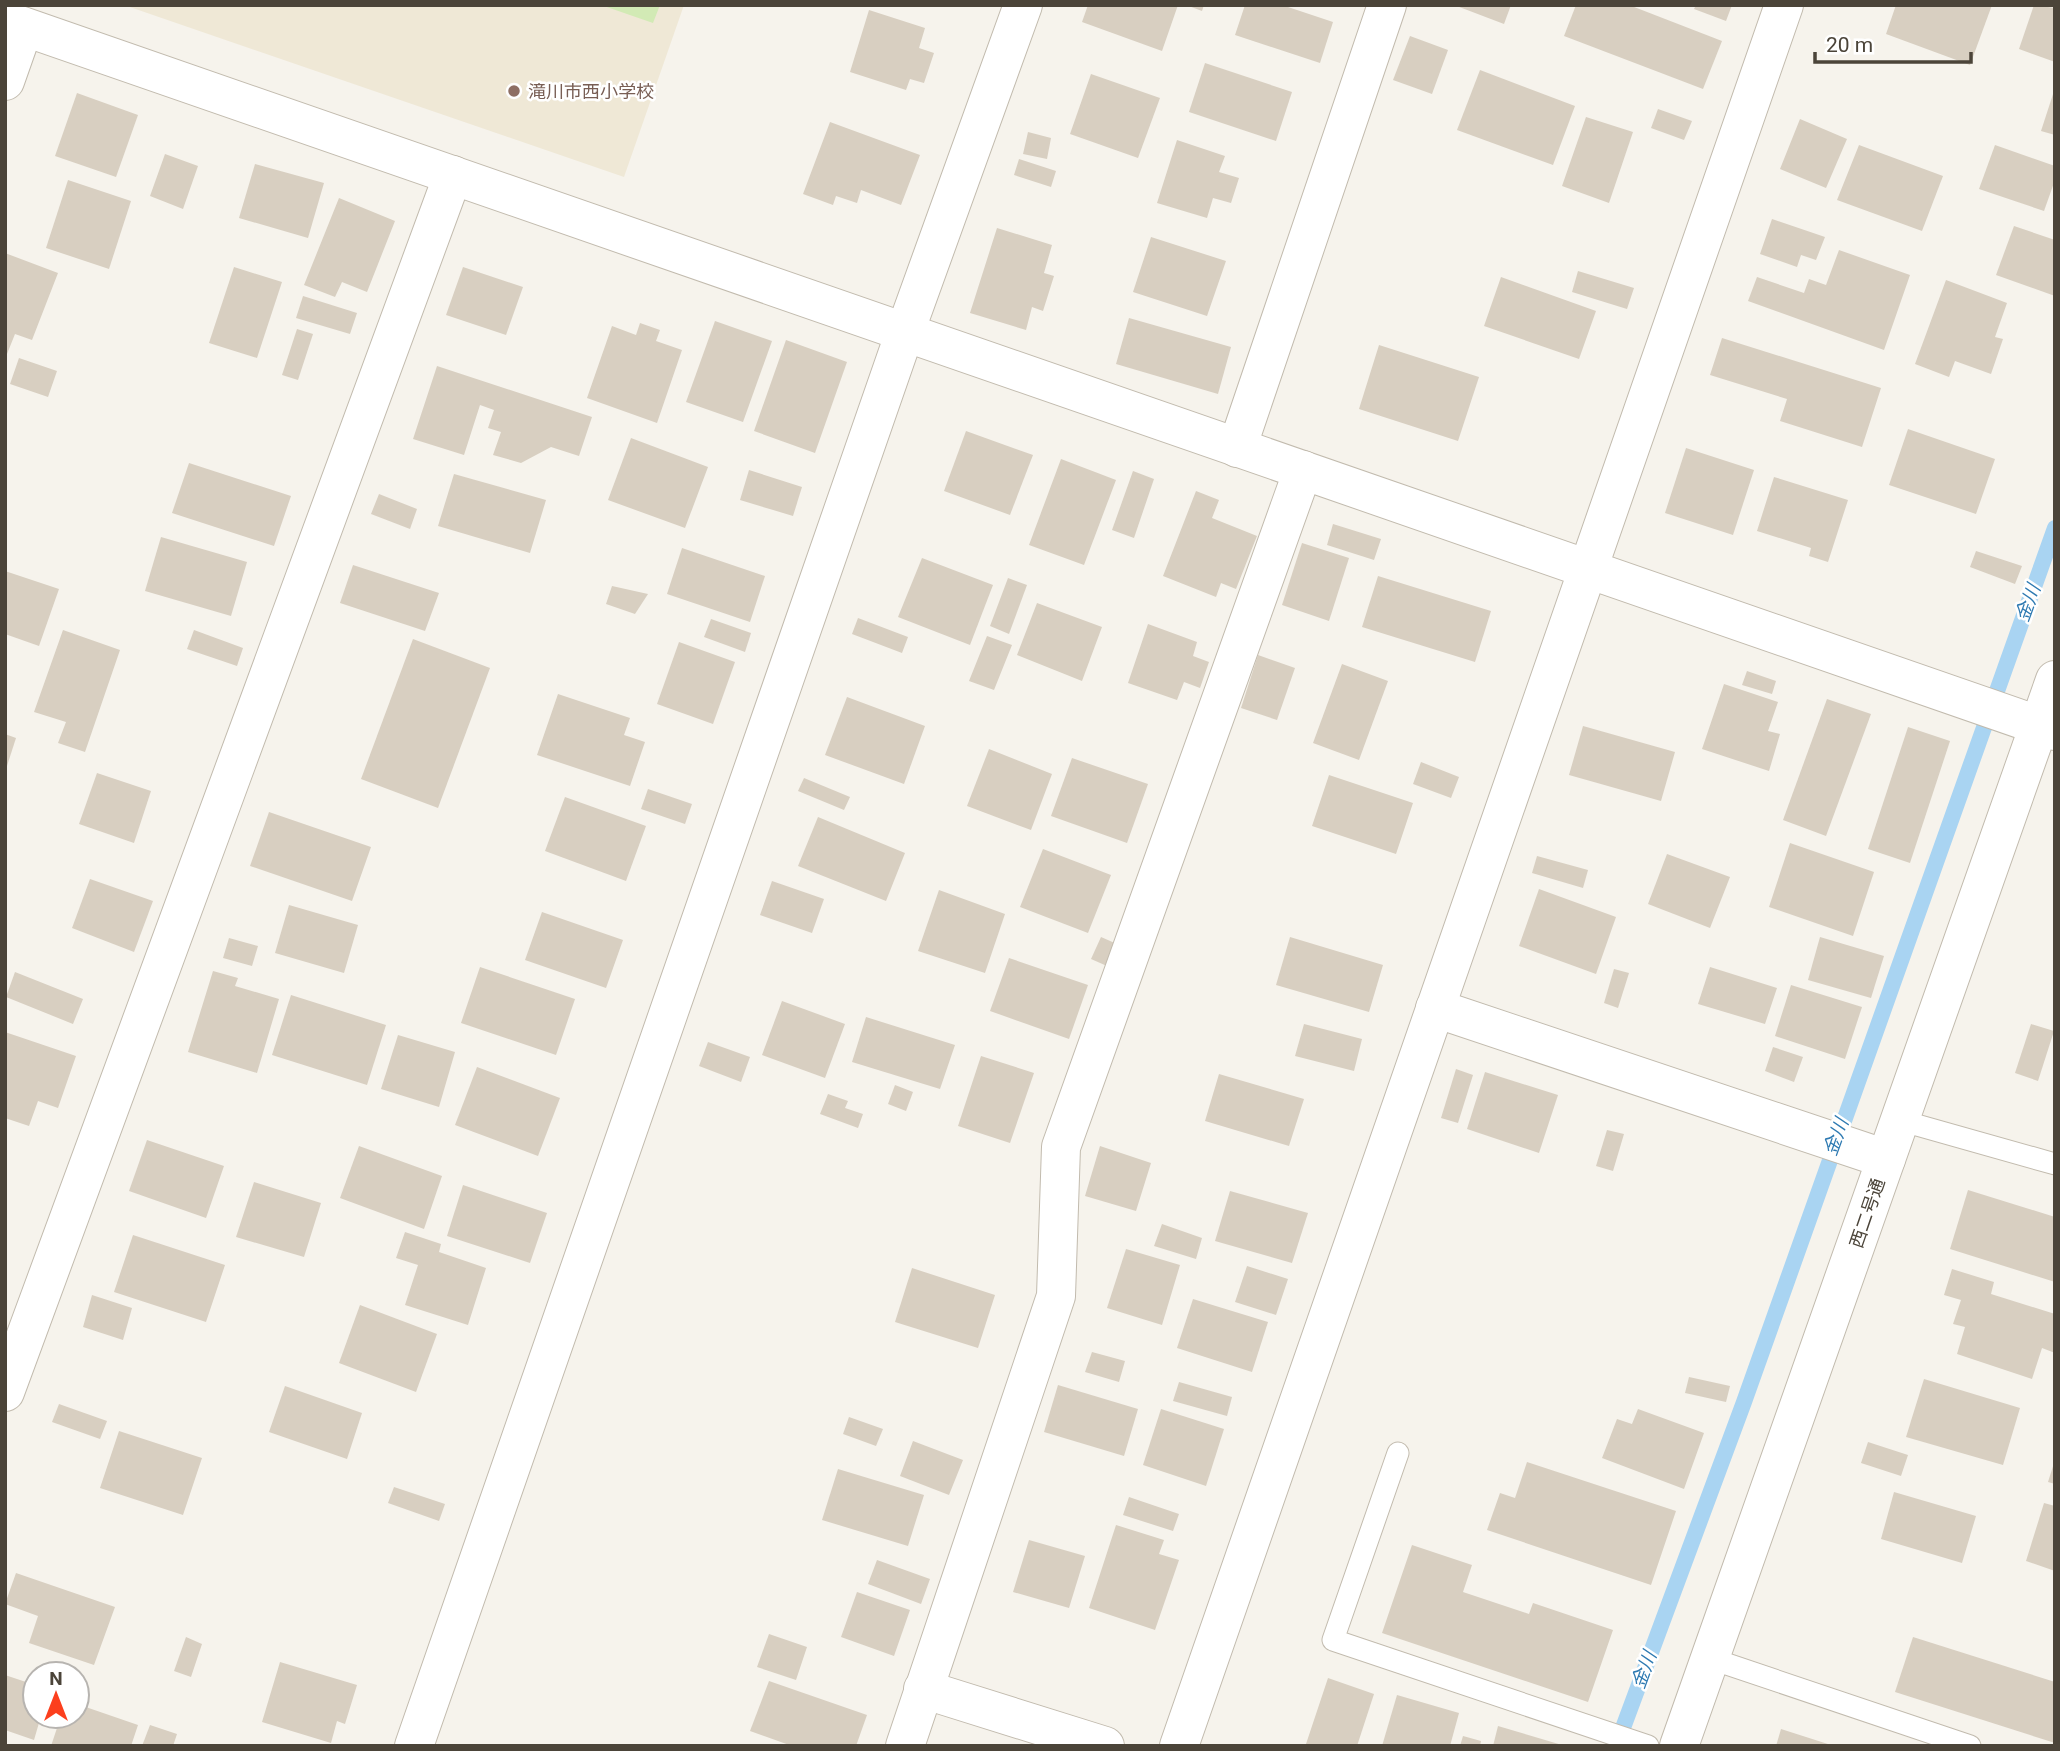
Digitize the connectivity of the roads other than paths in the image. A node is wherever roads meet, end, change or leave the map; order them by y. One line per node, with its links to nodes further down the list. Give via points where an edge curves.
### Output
1 (1023, 5): 7 (street)
2 (1387, 5): 8 (street)
3 (1784, 5): 10 (street)
4 (15, 23): 5 (street); 6 (street)
5 (5, 81)
6 (453, 175): 7 (street); 17 (street)
7 (905, 332): 8 (street); 21 (street)
8 (1237, 448): 9 (street)
9 (1303, 470): 10 (street); 20 (street, via 1061,1147 1056,1296)
10 (1587, 569): 12 (street); 13 (street)
11 (2055, 680): 12 (street, 西二号通)
12 (2047, 728): 14 (street, 西二号通)
13 (1435, 1008): 15 (street); 24 (street)
14 (1899, 1121): 15 (street, 西二号通); 16 (lane)
15 (1886, 1159): 19 (street, 西二号通)
16 (2055, 1164)
17 (5, 1392)
18 (1398, 1453): 25 (lane, via 1334,1640)
19 (1709, 1658): 26 (street, 西二号通); 27 (lane)
20 (923, 1689): 22 (street); 23 (street)
21 (414, 1746)
22 (905, 1746)
23 (1105, 1746)
24 (1180, 1746)
25 (1648, 1746)
26 (1679, 1746)
27 (1970, 1746)

